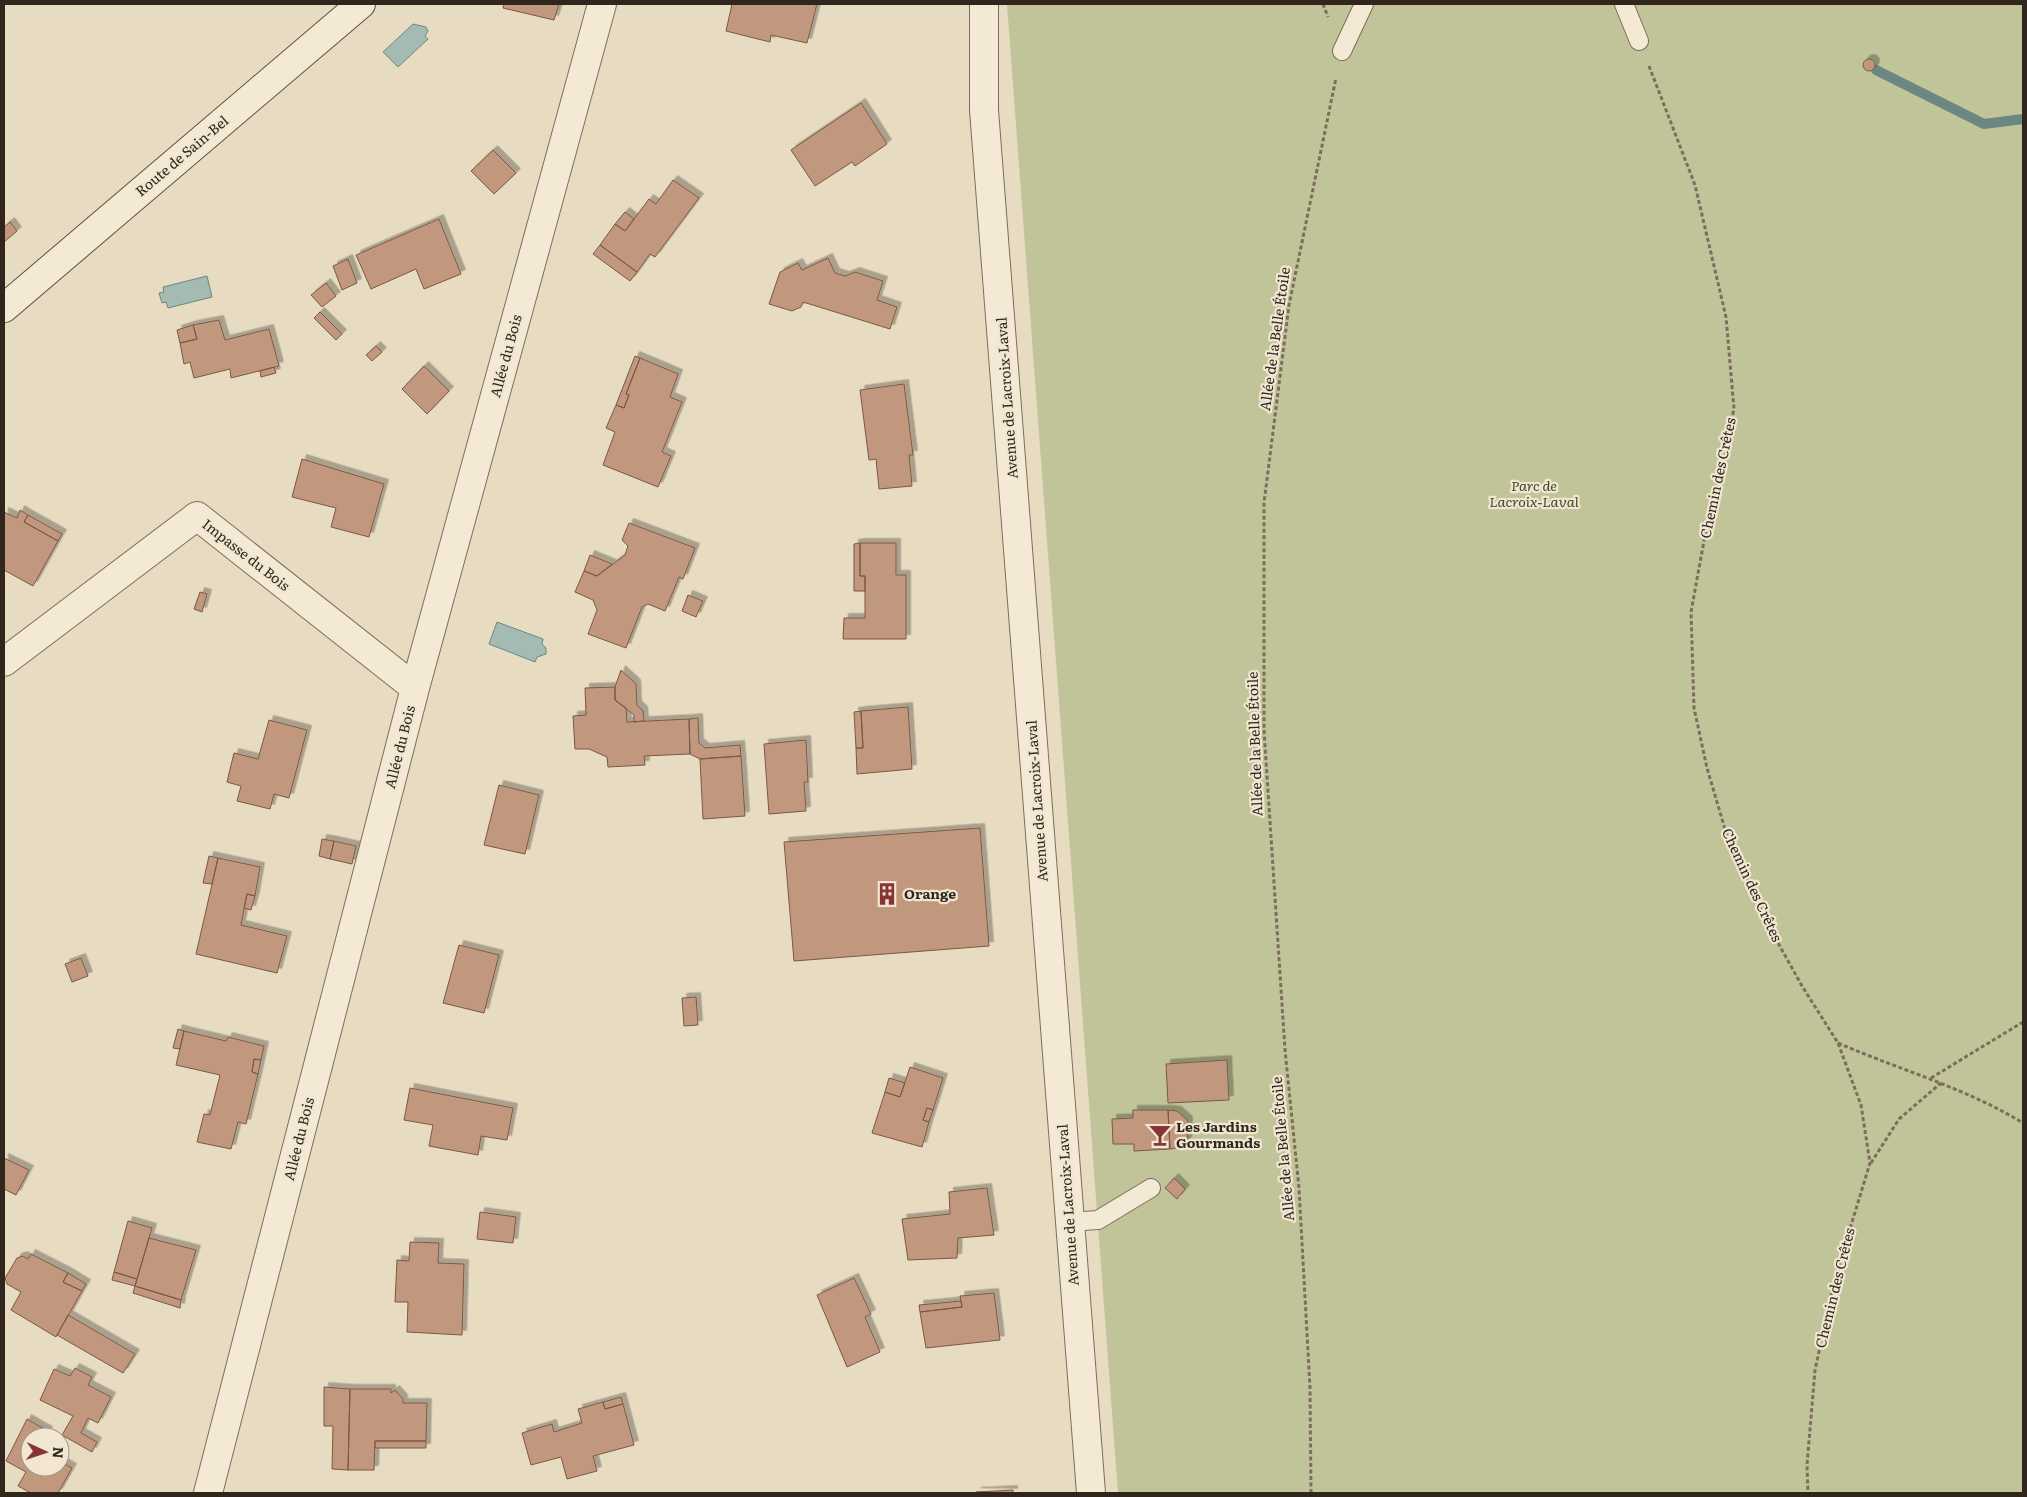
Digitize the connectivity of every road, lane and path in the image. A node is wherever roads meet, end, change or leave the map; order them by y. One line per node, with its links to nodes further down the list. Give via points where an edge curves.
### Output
1 (361, 4): 11 (street, Route de Sain-Bel)
2 (602, 4): 13 (street, Allée du Bois)
3 (965, 4): 10 (street, Avenue de Lacroix-Laval)
4 (984, 4): 10 (street, Avenue de Lacroix-Laval)
5 (1323, 4): 9 (path)
6 (1364, 4): 9 (lane)
7 (1624, 4): 8 (lane)
8 (1639, 41): 15 (path, Chemin des Crêtes, via 1695,185 1726,317 1734,409 1706,530 1692,612 1694,708 1727,836 1766,923)
9 (1342, 52): 24 (path, Allée de la Belle Étoile, via 1289,305 1264,503 1264,730 1285,1050 1300,1198 1310,1388)
10 (984, 110): 21 (street, Avenue de Lacroix-Laval)
11 (4, 308)
12 (4, 662): 13 (street, Impasse du Bois, via 197,516)
13 (415, 688): 22 (street, Allée du Bois)
14 (2023, 1022): 16 (path)
15 (1838, 1043): 16 (path); 19 (path, Chemin des Crêtes, via 1861,1105)
16 (1930, 1079): 17 (path)
17 (1941, 1083): 18 (path); 19 (path, via 1899,1119)
18 (2023, 1123)
19 (1870, 1163): 25 (path, Chemin des Crêtes, via 1835,1278 1815,1370 1807,1465)
20 (1151, 1188): 21 (lane, via 1098,1220)
21 (1069, 1222): 23 (street, Avenue de Lacroix-Laval)
22 (208, 1493)
23 (1091, 1493)
24 (1311, 1493)
25 (1808, 1493)

